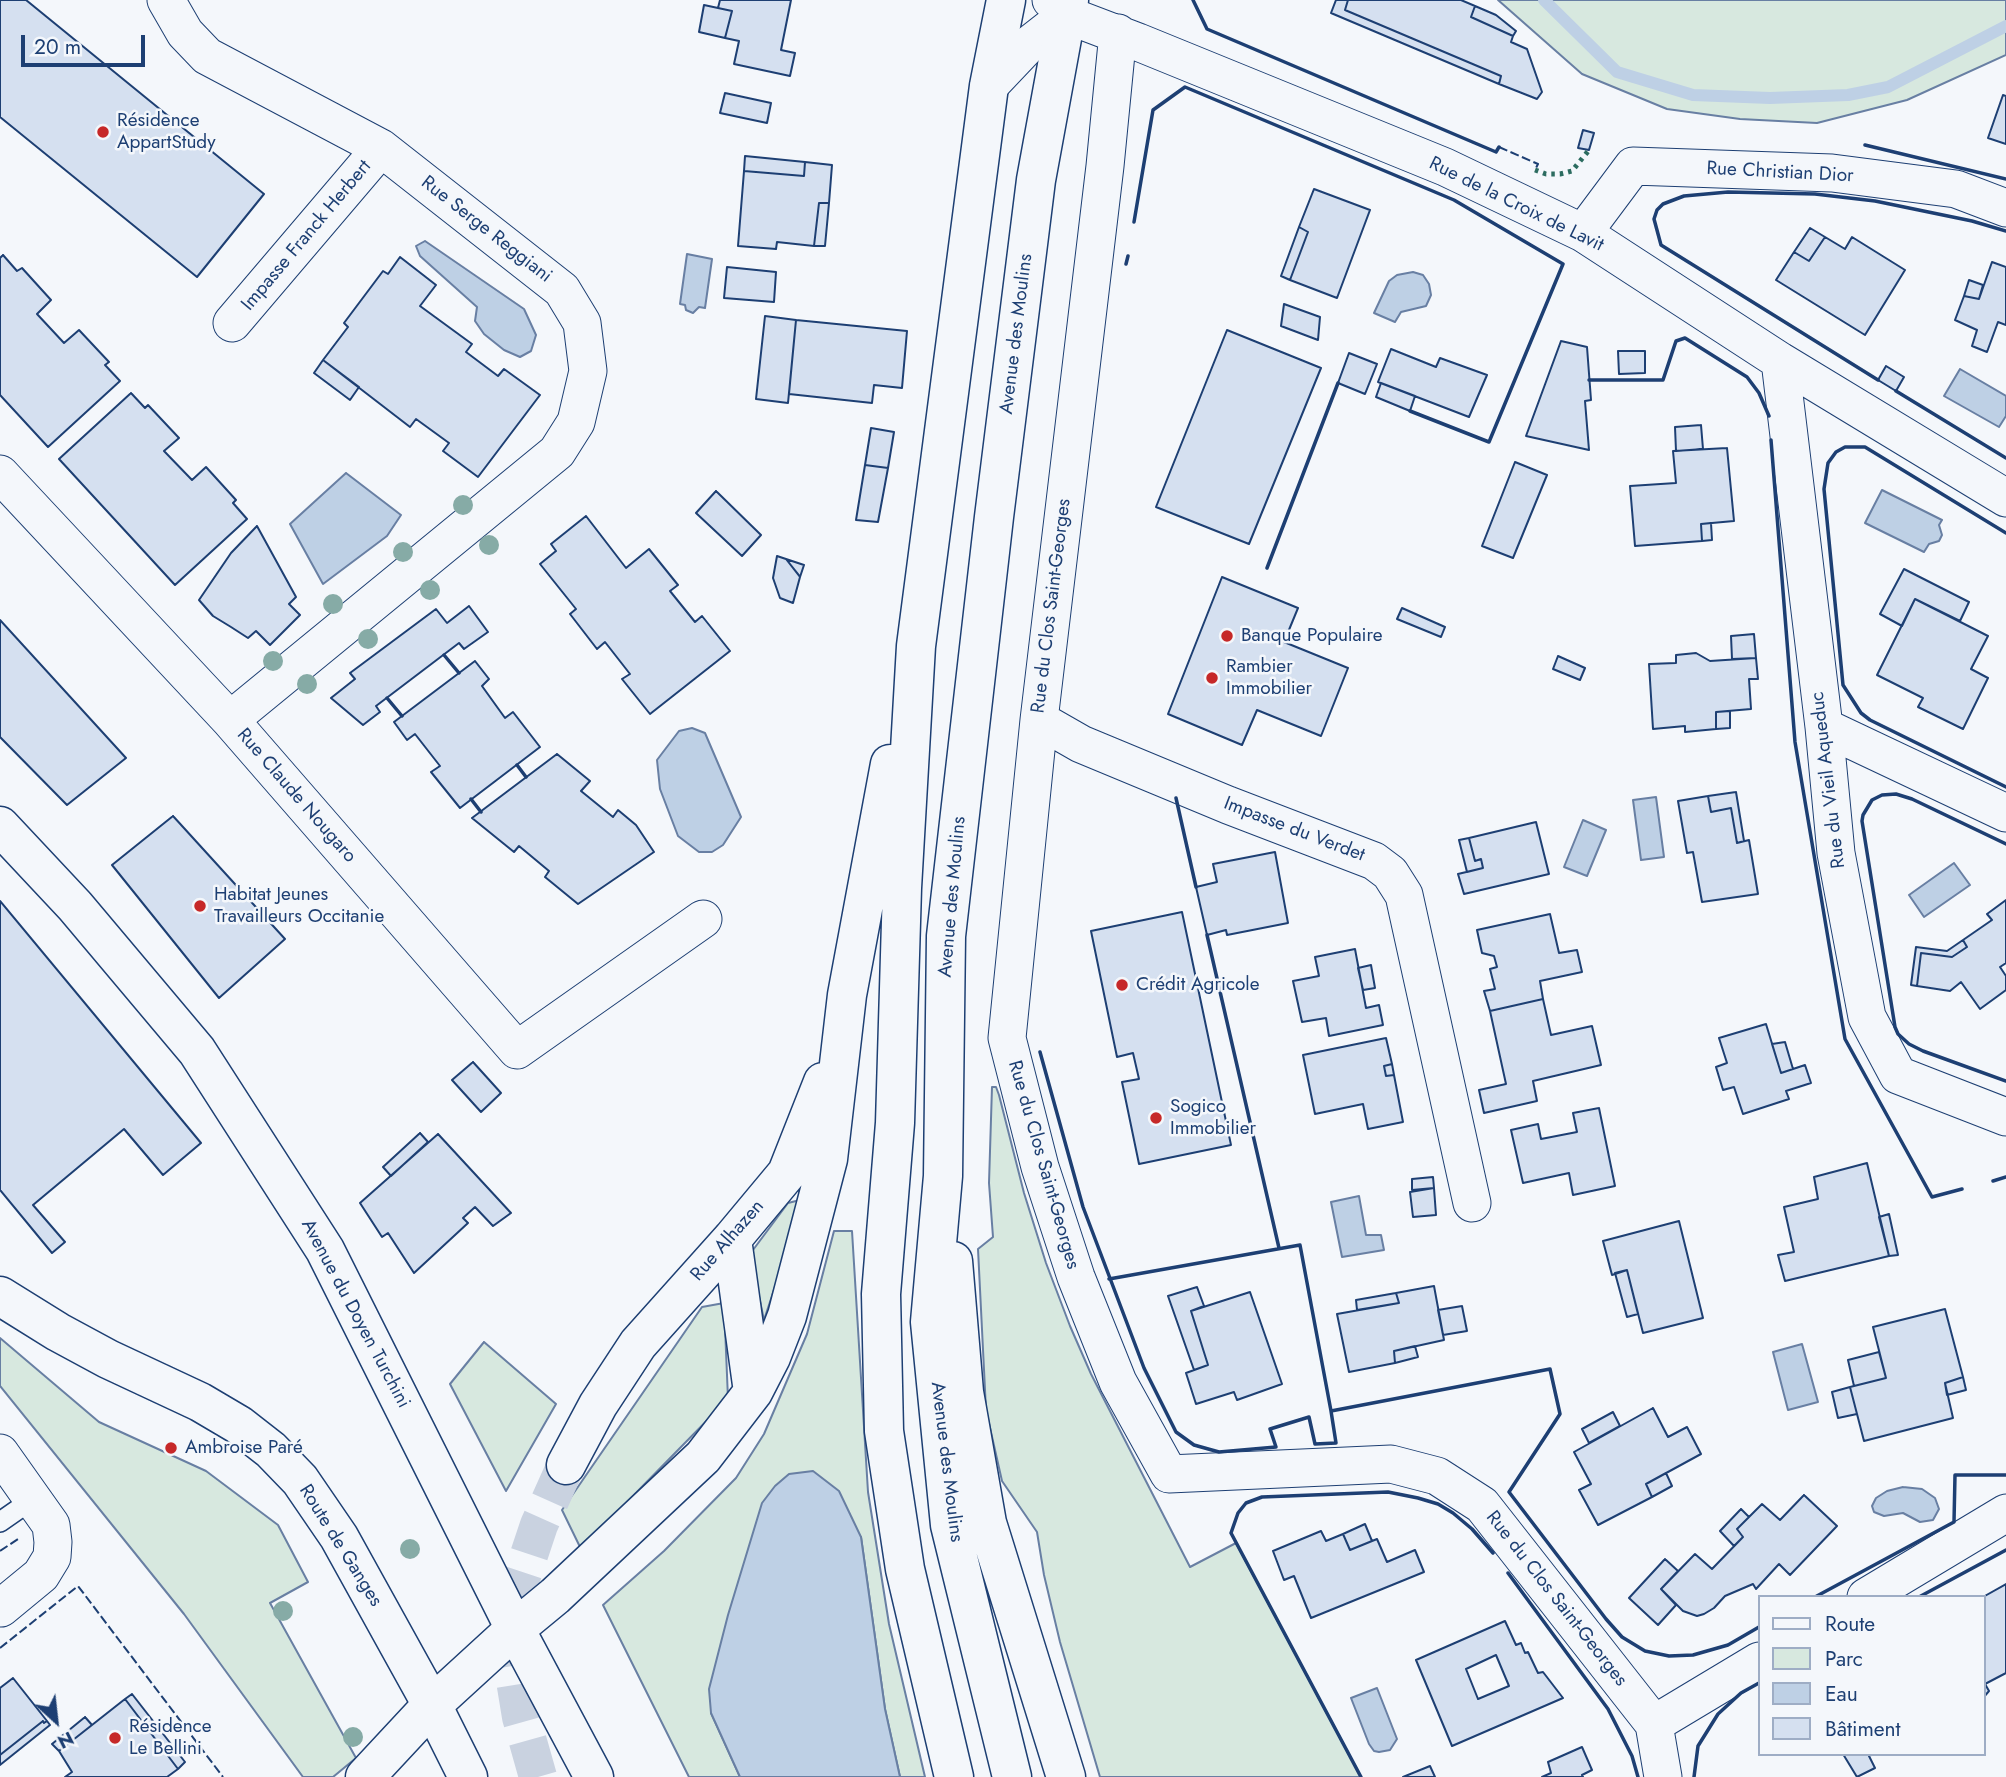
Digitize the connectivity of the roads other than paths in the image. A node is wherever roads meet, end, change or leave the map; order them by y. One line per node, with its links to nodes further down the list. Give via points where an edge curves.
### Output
1 (166, 0): 5 (street, Rue Serge Reggiani, via 184,33 207,56)
2 (1006, 0): 4 (main road)
3 (1086, 13): 4 (street, via 1026,47); 7 (street, Rue de la Croix de Lavit, via 1445,167); 14 (street, Rue du Clos Saint-Georges, via 1105,166); 21 (main road, Avenue des Moulins, via 1036,180 994,517 947,923)
4 (989, 86): 12 (main road)
5 (381, 148): 8 (street, Impasse Franck Herbert); 13 (street, Rue Serge Reggiani, via 562,290 582,323 589,371 576,422 557,452)
6 (2006, 208): 7 (street, Rue Christian Dior, via 1956,189 1832,173 1633,166)
7 (1583, 233): 9 (street, Rue de la Croix de Lavit)
8 (232, 323)
9 (1780, 361): 11 (street, Rue de la Croix de Lavit); 15 (street, Rue du Vieil Aqueduc)
10 (0, 474): 13 (street, Rue Claude Nougaro)
11 (2006, 498)
12 (916, 646): 19 (main road); 40 (main road, via 895,1124 881,1294 884,1432 905,1569)
13 (230, 720): 18 (street, Rue Claude Nougaro, via 517,1050)
14 (1039, 720): 22 (street, Impasse du Verdet, via 1081,744 1374,861 1390,873 1404,895); 36 (street, Rue du Clos Saint-Georges, via 1007,1038 1040,1167 1076,1277 1118,1382 1169,1474 1391,1464 1437,1476 1482,1505)
15 (1824, 727): 16 (street); 20 (street, Rue du Vieil Aqueduc, via 1836,853 1867,1017 1898,1075)
16 (2006, 813)
17 (0, 826): 33 (main road, Avenue du Doyen Turchini, via 75,906 197,1051 326,1250)
18 (703, 919)
19 (847, 995): 23 (main road, Rue Alhazen, via 821,1088 787,1173); 25 (main road, via 828,1159 787,1316)
20 (2006, 1118)
21 (943, 1176): 41 (main road, Avenue des Moulins, via 930,1322 950,1525); 42 (main road, via 964,1392 987,1523)
22 (1472, 1203)
23 (732, 1239): 25 (main road); 27 (main road, Rue Alhazen, via 638,1344)
24 (0, 1296): 35 (main road, Route de Ganges, via 108,1359 200,1402 271,1450 300,1480 339,1537)
25 (753, 1392): 33 (main road, via 703,1457)
26 (0, 1453): 28 (street)
27 (566, 1465)
28 (33, 1499): 30 (lane); 32 (street, via 51,1525 52,1557 41,1575)
29 (2006, 1513): 31 (street)
30 (0, 1522)
31 (1869, 1595)
32 (1, 1608)
33 (515, 1629): 35 (main road); 39 (main road, Avenue du Doyen Turchini)
34 (1758, 1662): 36 (street)
35 (432, 1705): 37 (main road); 38 (main road, Route de Ganges)
36 (1654, 1724): 43 (street)
37 (365, 1777)
38 (468, 1777)
39 (594, 1777)
40 (954, 1777)
41 (1012, 1777)
42 (1066, 1777)
43 (1663, 1777)

